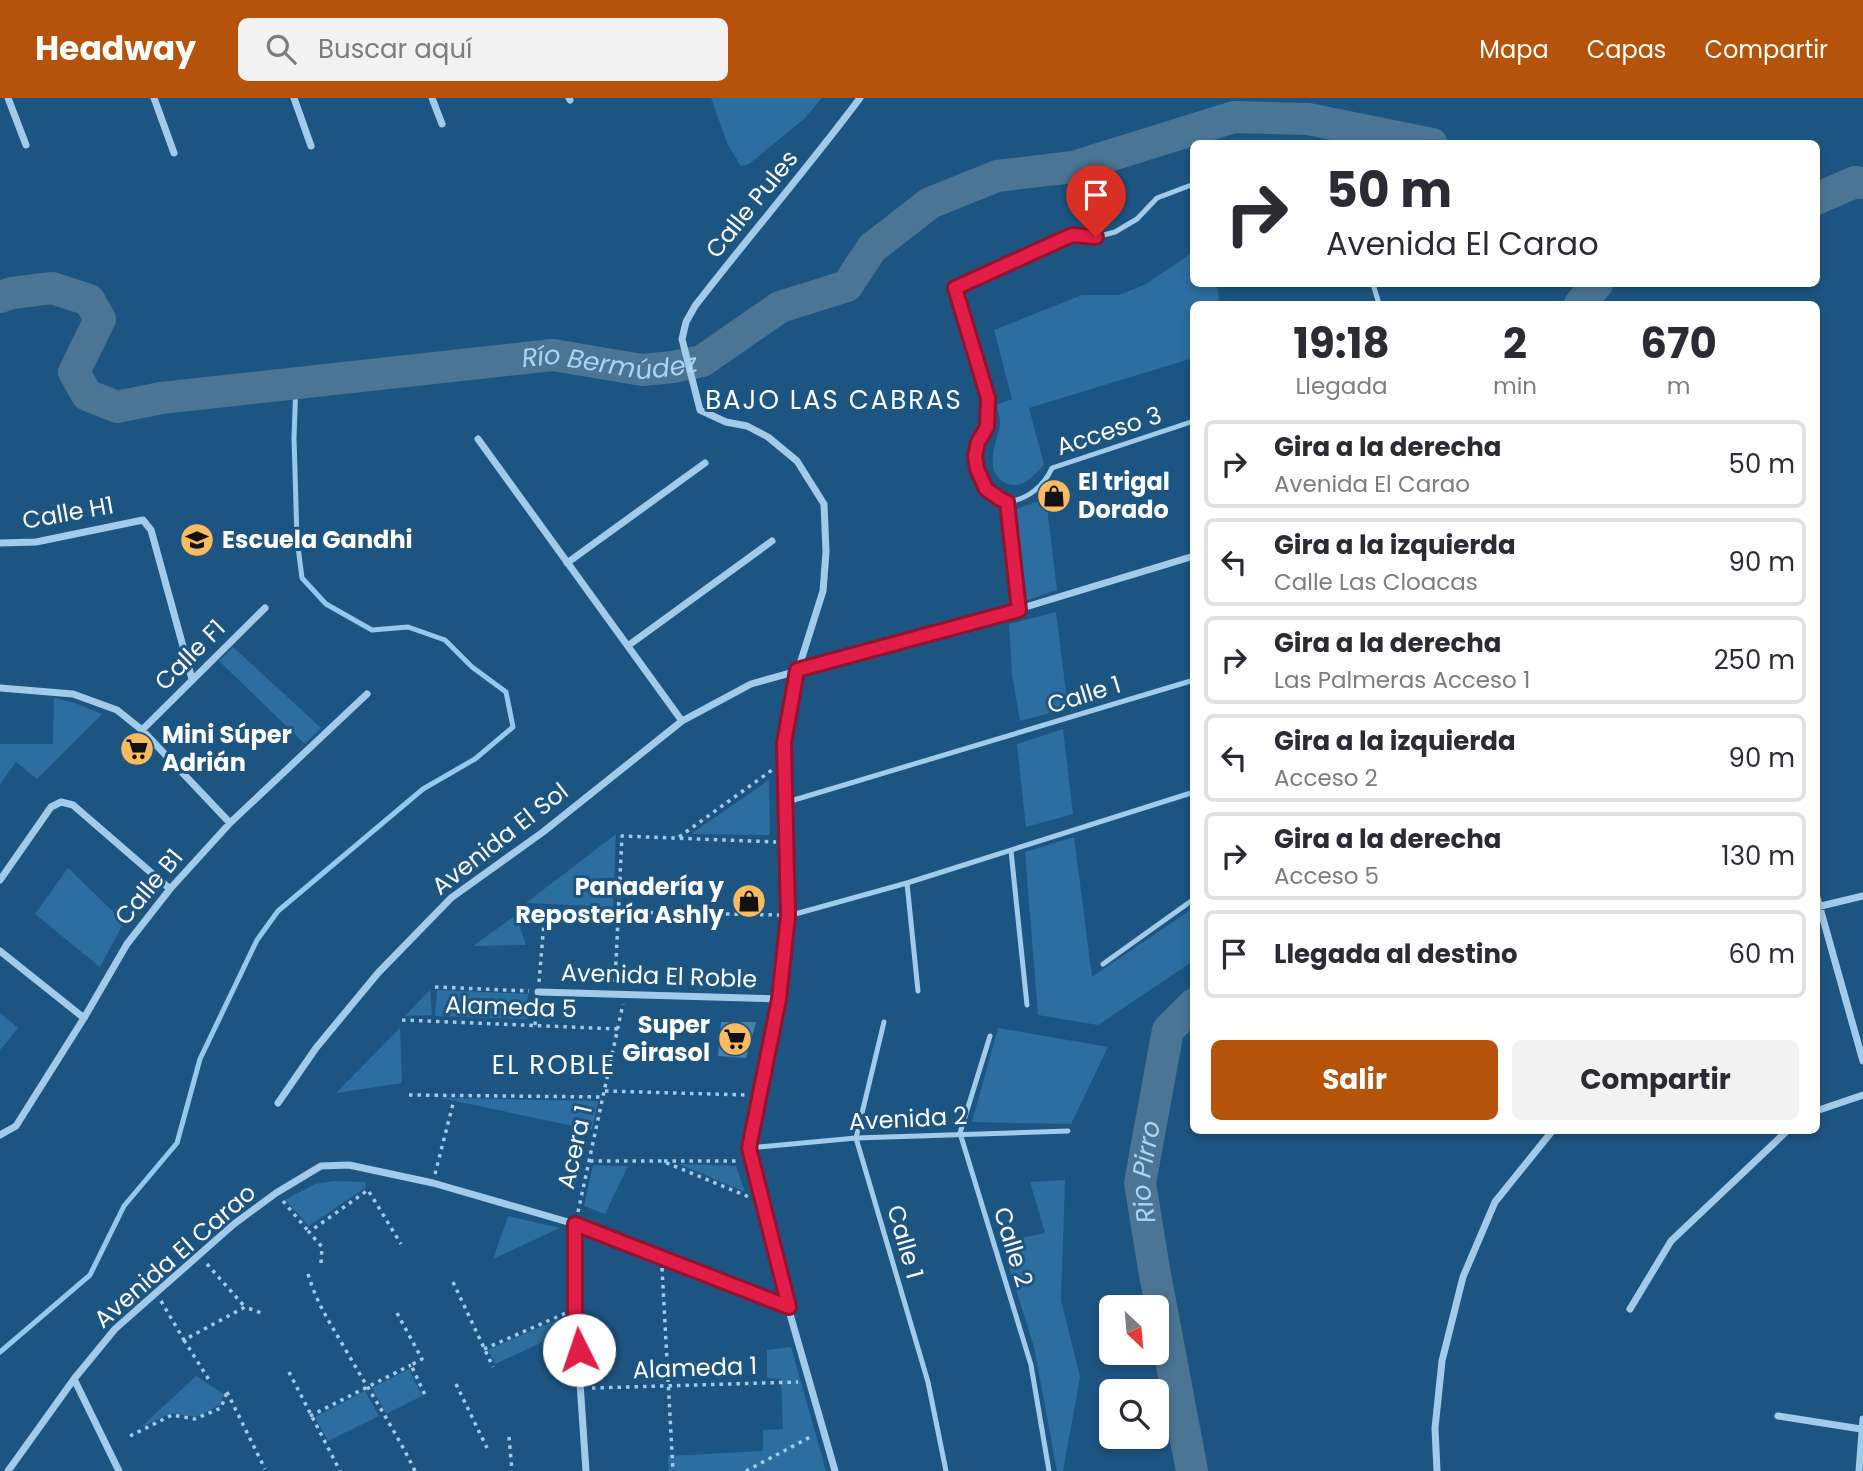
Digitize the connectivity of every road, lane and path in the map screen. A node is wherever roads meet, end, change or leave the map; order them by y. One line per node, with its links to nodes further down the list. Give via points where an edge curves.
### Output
1 (8, 98): 7 (street)
2 (154, 98): 9 (street)
3 (294, 98): 8 (street)
4 (432, 98): 6 (street)
5 (860, 98): 22 (street, Calle Pules, via 695,306 682,339 700,410 768,437 797,461 824,504 823,591)
6 (442, 124)
7 (26, 145)
8 (311, 146)
9 (174, 153)
10 (1190, 186): 14 (lane, via 1157,198 1137,219 1115,232 1096,237 1072,235 955,288 988,398 987,427 975,456 977,469 986,489)
11 (1190, 422): 14 (lane, Acceso 3, via 1052,468 1035,491)
12 (478, 439): 18 (street)
13 (705, 463): 18 (street)
14 (1007, 502): 20 (lane)
15 (772, 541): 21 (street)
16 (0, 543): 23 (street, Calle H1, via 36,542 143,520 151,530)
17 (1190, 557): 20 (street, Avenida El Sol)
18 (567, 563): 21 (street)
19 (265, 608): 23 (street, Calle F1)
20 (1019, 610): 22 (street, Avenida El Sol)
21 (629, 645): 27 (street)
22 (797, 670): 27 (street, Avenida El Sol, via 751,684); 29 (street)
23 (192, 679): 28 (street, Calle F1)
24 (1190, 681): 31 (lane, Calle 1)
25 (0, 688): 28 (street, via 73,694 117,710)
26 (367, 694): 32 (street, Calle B1)
27 (682, 721): 68 (street, Avenida El Sol, via 543,832 451,898 378,973)
28 (142, 730): 32 (street)
29 (784, 762): 31 (street); 33 (path)
30 (1190, 793): 35 (lane)
31 (784, 803): 34 (street)
32 (230, 823): 38 (street, Calle B1)
33 (677, 838): 34 (path); 45 (path, via 622,836)
34 (785, 842): 46 (street)
35 (1011, 851): 37 (lane); 55 (lane)
36 (0, 880): 38 (street, via 51,807 61,802 74,805)
37 (907, 883): 46 (lane); 51 (lane)
38 (170, 889): 56 (street, Calle B1, via 127,944)
39 (1863, 896): 41 (street)
40 (1190, 902): 48 (lane)
41 (1820, 906)
42 (522, 910): 44 (path)
43 (1820, 910): 62 (street)
44 (545, 911): 45 (path); 50 (path)
45 (619, 912): 46 (path); 52 (path)
46 (788, 916): 54 (street)
47 (0, 951): 56 (street)
48 (1103, 964)
49 (435, 987): 50 (path)
50 (538, 992): 52 (street, Avenida El Roble); 59 (path)
51 (918, 992)
52 (614, 994): 53 (street, Avenida El Roble)
53 (624, 995): 54 (street, Avenida El Roble); 60 (path, Acera 1)
54 (779, 999): 66 (street)
55 (1027, 1005)
56 (84, 1018): 75 (street, Calle B1, via 16,1126)
57 (402, 1020): 59 (path, Alameda 5)
58 (884, 1022): 76 (lane)
59 (535, 1025): 60 (path, Alameda 5)
60 (618, 1030): 63 (path, Acera 1)
61 (990, 1036): 72 (lane)
62 (1863, 1061)
63 (606, 1091): 66 (path); 67 (path, Acera 1)
64 (408, 1094): 67 (path)
65 (1863, 1095): 70 (street)
66 (760, 1096): 77 (street)
67 (604, 1097): 78 (path, Acera 1)
68 (278, 1103)
69 (453, 1104): 81 (path)
70 (1820, 1110)
71 (1068, 1131): 72 (lane, Avenida 2)
72 (960, 1133): 76 (lane, Avenida 2); 132 (lane, Calle 2, via 1031,1365)
73 (1550, 1134): 133 (street, via 1495,1202 1463,1277 1442,1361)
74 (1784, 1134): 96 (street, via 1671,1241)
75 (0, 1135)
76 (856, 1138): 77 (lane, Avenida 2); 131 (lane, Calle 1, via 928,1382)
77 (749, 1148): 80 (street)
78 (590, 1161): 79 (path); 84 (path, Acera 1)
79 (662, 1161): 80 (path); 83 (path)
80 (753, 1161): 83 (street)
81 (433, 1183): 82 (street, Avenida El Carao, via 349,1165 321,1166); 84 (street, Avenida El Carao)
82 (276, 1193): 85 (path); 87 (street, Avenida El Carao)
83 (763, 1203): 94 (street)
84 (575, 1224): 88 (street, Avenida El Carao); 95 (street)
85 (309, 1232): 86 (path, via 368,1190); 89 (path, via 322,1247)
86 (401, 1244)
87 (199, 1256): 92 (street, Avenida El Carao); 93 (path)
88 (662, 1259): 94 (street, Avenida El Carao); 108 (path)
89 (321, 1263)
90 (309, 1274): 109 (path, via 321,1310)
91 (453, 1282): 100 (path)
92 (157, 1294): 99 (path); 104 (street, Avenida El Carao, via 115,1329)
93 (245, 1307): 98 (path); 99 (path)
94 (789, 1307): 106 (street)
95 (575, 1309): 100 (path); 110 (street)
96 (1630, 1309)
97 (397, 1313): 101 (path, via 422,1359)
98 (264, 1314)
99 (184, 1340): 105 (path)
100 (484, 1349): 102 (path)
101 (411, 1365): 109 (path); 111 (path)
102 (493, 1367)
103 (289, 1372): 112 (path)
104 (74, 1378): 122 (street, Avenida El Carao); 123 (street)
105 (209, 1380)
106 (810, 1382): 108 (path, Alameda 1); 116 (street)
107 (456, 1384): 119 (path)
108 (668, 1386): 110 (path, Alameda 1); 128 (path)
109 (366, 1387): 112 (path); 125 (path)
110 (581, 1389): 127 (street)
111 (426, 1397)
112 (310, 1416): 124 (path)
113 (1778, 1416): 115 (street)
114 (1863, 1419): 115 (street)
115 (1861, 1429): 134 (street)
116 (823, 1430): 121 (path); 130 (street)
117 (130, 1436): 120 (path, via 172,1415 195,1419 221,1408 228,1392)
118 (509, 1437): 126 (path)
119 (487, 1448)
120 (265, 1469)
121 (757, 1469): 129 (path)
122 (8, 1471)
123 (119, 1471)
124 (340, 1471)
125 (415, 1471)
126 (512, 1471)
127 (586, 1471)
128 (673, 1471)
129 (746, 1471)
130 (835, 1471)
131 (946, 1471)
132 (1049, 1471)
133 (1437, 1471)
134 (1859, 1471)

